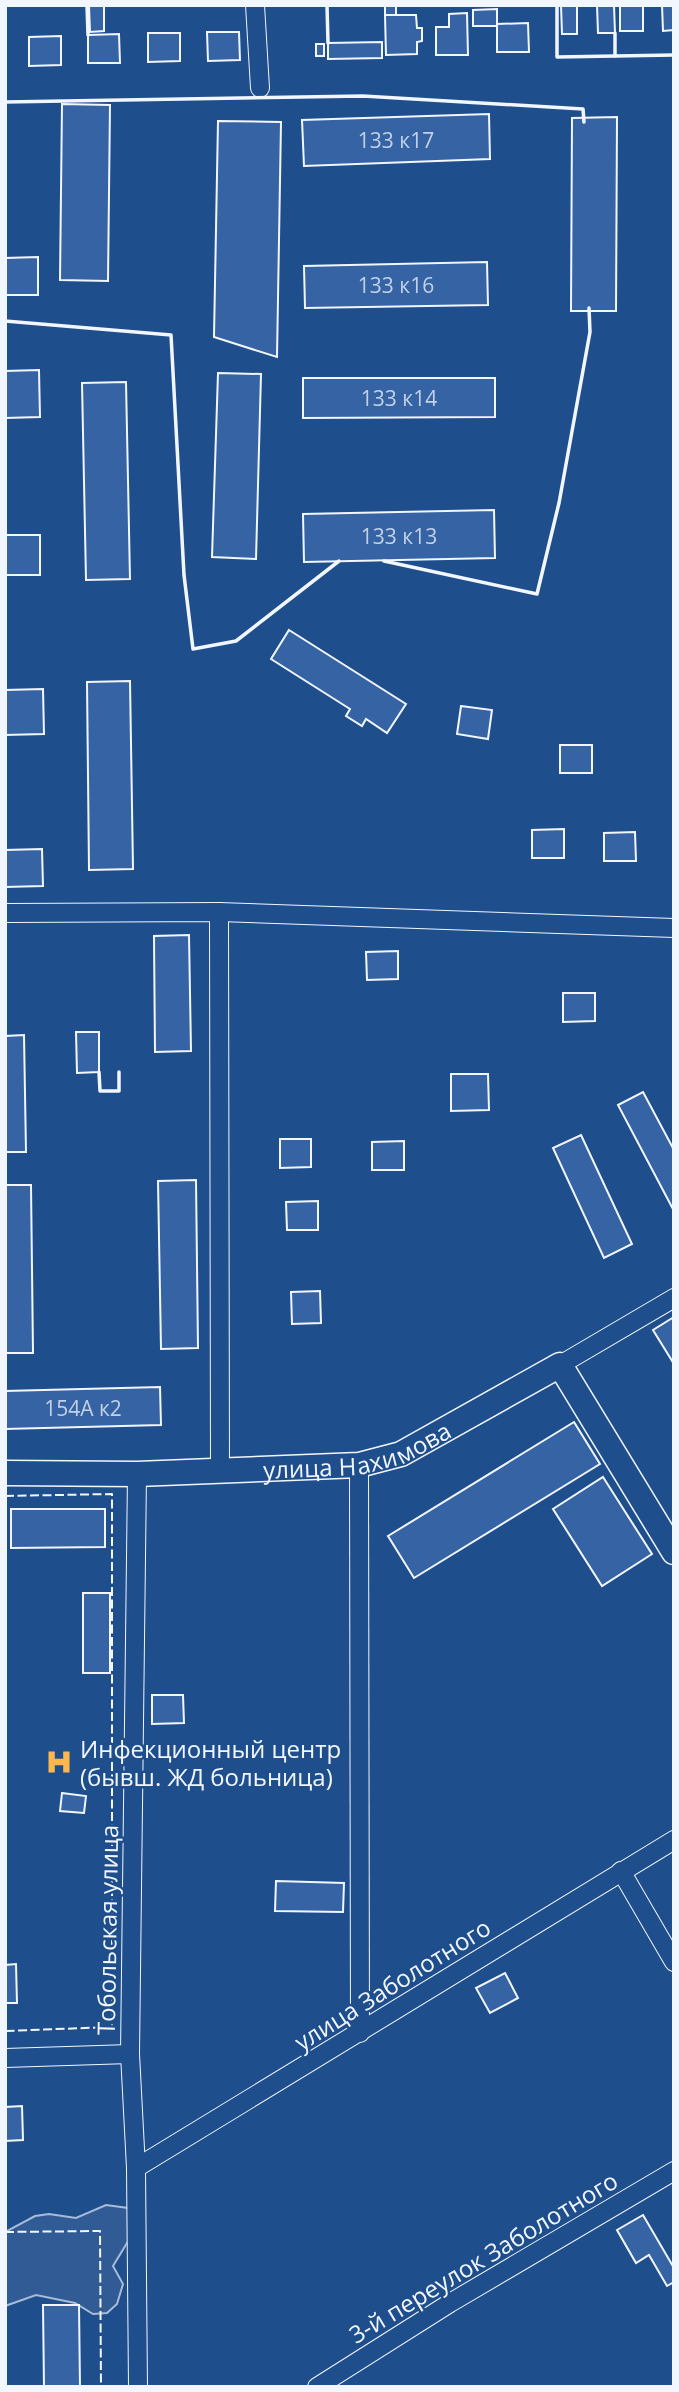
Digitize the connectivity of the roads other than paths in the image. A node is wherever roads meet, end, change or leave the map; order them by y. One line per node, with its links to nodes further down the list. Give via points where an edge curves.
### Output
1 (255, 5): 2 (street)
2 (260, 88)
3 (219, 912): 4 (street); 5 (street); 9 (street)
4 (5, 913)
5 (674, 928)
6 (674, 1298): 7 (street, улица Нахимова)
7 (560, 1365): 8 (street, улица Нахимова, via 401,1454); 12 (street)
8 (359, 1465): 9 (street, улица Нахимова); 16 (street)
9 (220, 1469): 11 (street, улица Нахимова)
10 (5, 1473): 11 (street, улица Нахимова)
11 (136, 1474): 17 (street, Тобольская улица)
12 (674, 1552)
13 (674, 1840): 14 (street, улица Заболотного)
14 (621, 1871): 15 (street); 16 (street, улица Заболотного)
15 (674, 1962)
16 (360, 2033): 19 (street, улица Заболотного)
17 (130, 2054): 18 (street); 19 (street, Тобольская улица)
18 (5, 2058)
19 (136, 2168): 21 (street, Тобольская улица)
20 (674, 2171): 22 (street, 3-й переулок Заболотного)
21 (138, 2387)
22 (317, 2387)

